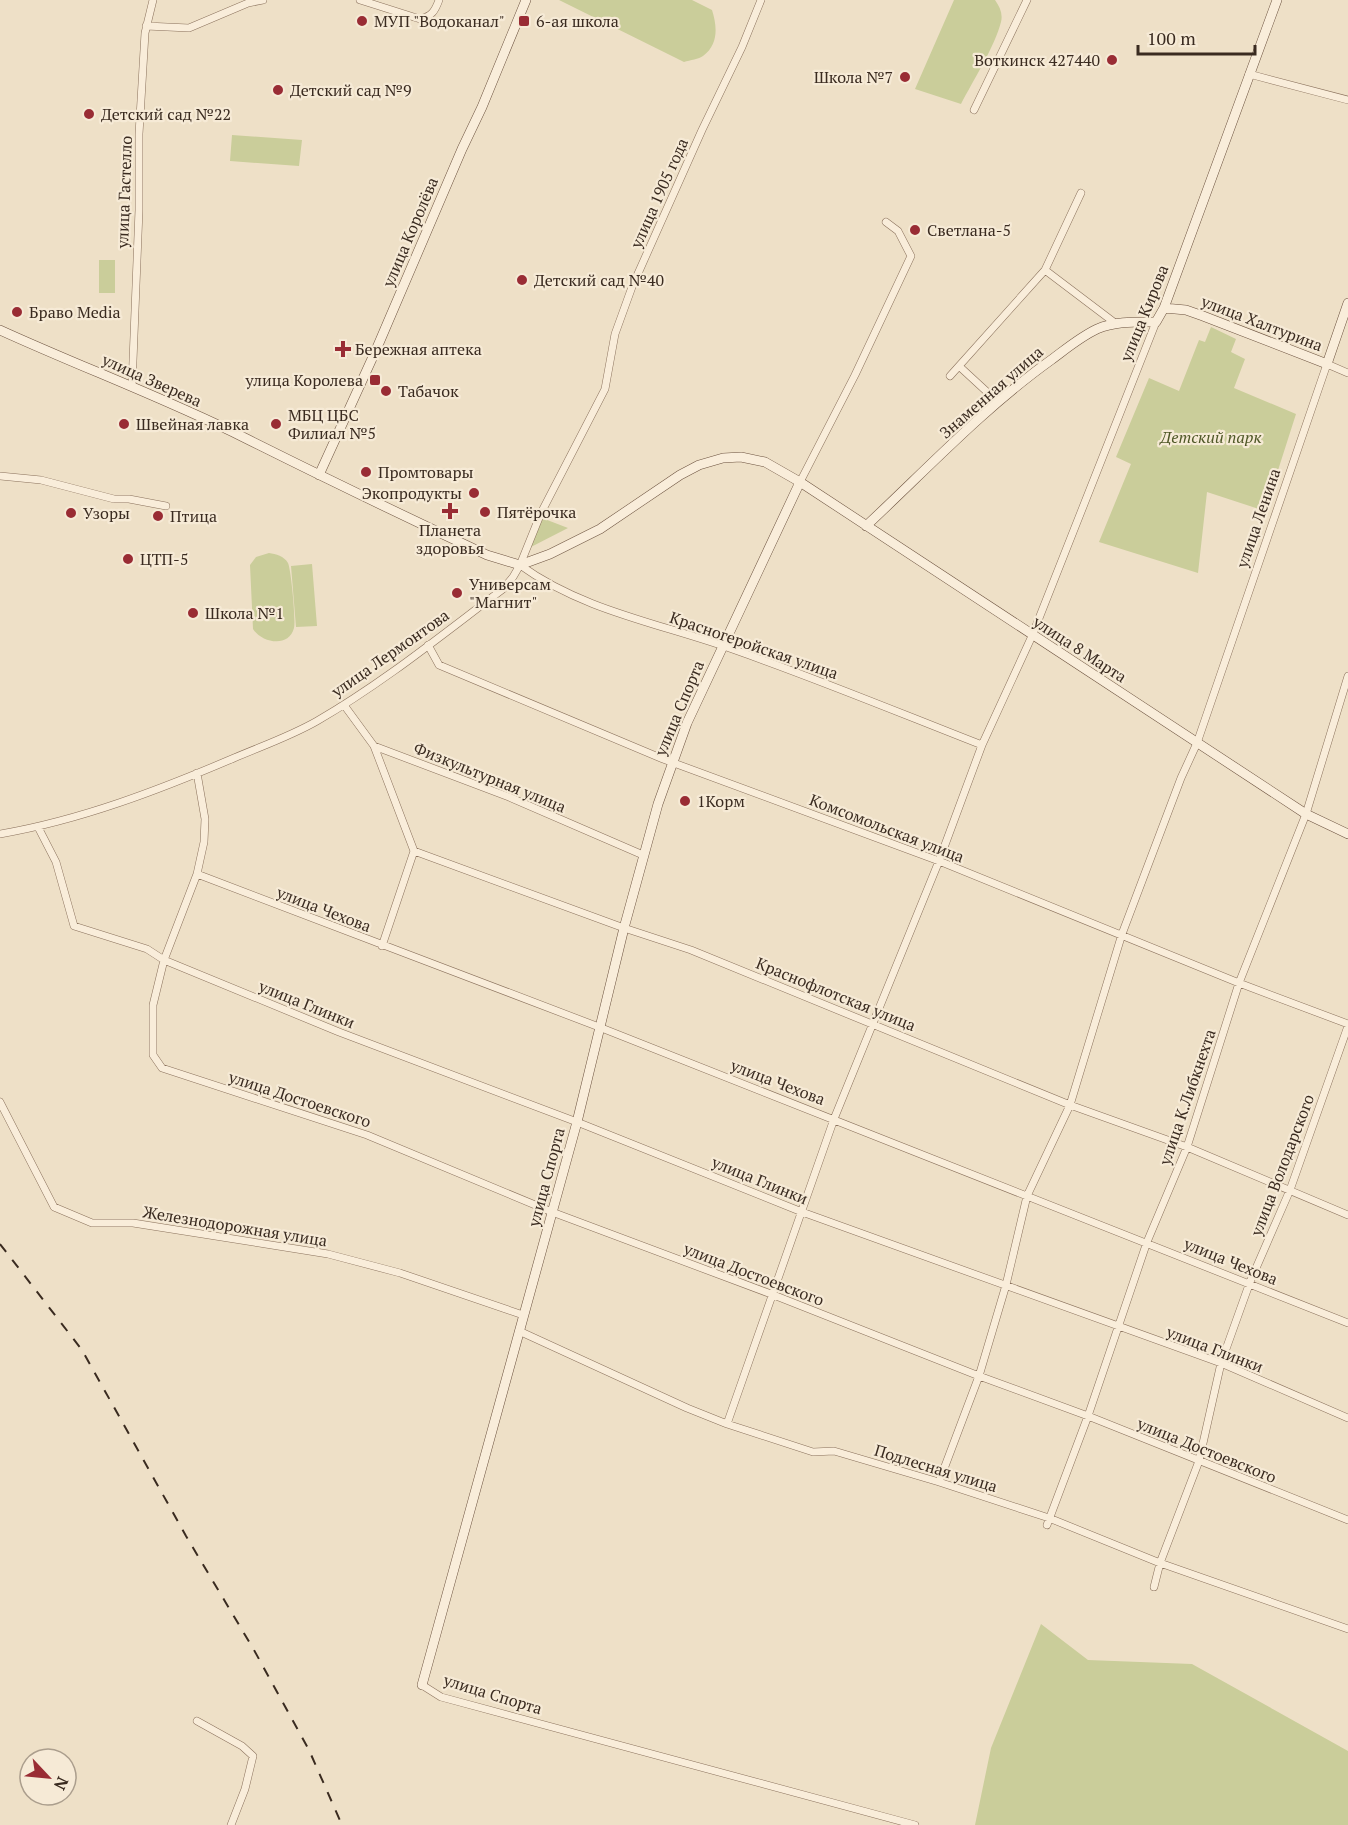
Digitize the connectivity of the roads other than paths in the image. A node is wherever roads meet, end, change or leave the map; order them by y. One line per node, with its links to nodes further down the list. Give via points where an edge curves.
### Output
1 (153, 0): 9 (street, улица Гастелло)
2 (262, 0): 9 (street, via 189,28)
3 (360, 0): 4 (street, via 420,19 429,17)
4 (440, 0)
5 (526, 0): 27 (main road, улица Королёва)
6 (761, 0): 32 (street, улица 1905 года, via 632,287 615,334 605,389 541,513)
7 (1028, 0): 12 (street)
8 (1277, 0): 10 (main road, улица Кирова)
9 (146, 26): 25 (street, улица Гастелло)
10 (1249, 74): 11 (street); 17 (main road, улица Кирова)
11 (1348, 100)
12 (974, 110)
13 (1081, 194): 15 (street)
14 (885, 222): 29 (street, улица Спорта, via 898,231 911,256)
15 (1045, 270): 19 (street); 22 (street)
16 (1348, 303): 21 (main road, улица Ленина)
17 (1164, 308): 18 (main road, улица Кирова); 21 (main road, улица Халтурина, via 1186,310)
18 (1156, 322): 19 (main road, Знаменная улица); 33 (street, улица Кирова)
19 (1115, 323): 26 (main road, Знаменная улица, via 1079,340)
20 (0, 330): 25 (main road, улица Зверева)
21 (1327, 364): 23 (street, улица Халтурина); 38 (street, улица Ленина)
22 (960, 366): 24 (street); 26 (street)
23 (1348, 373)
24 (950, 376)
25 (132, 386): 27 (main road, улица Зверева)
26 (998, 402): 31 (main road, Знаменная улица)
27 (319, 475): 32 (main road, улица Зверева, via 487,555)
28 (0, 476): 30 (street, via 41,480 114,499)
29 (800, 482): 31 (main road, улица 8 Марта); 32 (main road, via 765,462 741,457 699,465 600,529); 35 (main road, улица Спорта)
30 (166, 507)
31 (866, 526): 33 (main road, улица 8 Марта)
32 (520, 565): 34 (street, улица Лермонтова, via 503,588); 35 (street, Красногеройская улица, via 577,598)
33 (1032, 636): 38 (main road, улица 8 Марта); 39 (street, улица Кирова)
34 (428, 645): 37 (street, улица Лермонтова); 41 (street, Комсомольская улица, via 439,665)
35 (722, 646): 39 (street, Красногеройская улица); 41 (main road, улица Спорта)
36 (1348, 676): 43 (street, улица К.Либкнехта)
37 (344, 705): 40 (street); 42 (street, улица Лермонтова, via 287,735)
38 (1197, 743): 43 (main road, улица 8 Марта); 52 (street, улица Ленина)
39 (982, 745): 49 (street, улица Кирова)
40 (374, 746): 47 (street); 48 (street, Физкультурная улица, via 509,797)
41 (672, 762): 48 (main road, улица Спорта); 49 (street, Комсомольская улица)
42 (197, 773): 44 (street, улица Лермонтова); 50 (street, via 205,819)
43 (1306, 814): 46 (main road, улица 8 Марта); 55 (street, улица К.Либкнехта)
44 (38, 827): 45 (street, улица Лермонтова); 54 (street, улица Глинки, via 56,862 74,926 147,949)
45 (0, 834)
46 (1348, 834)
47 (414, 850): 51 (street, Краснофлотская улица); 53 (street)
48 (643, 855): 51 (main road, улица Спорта)
49 (939, 861): 52 (street, Комсомольская улица); 56 (street, улица Кирова)
50 (197, 874): 53 (street, улица Чехова); 54 (street)
51 (624, 928): 56 (street, Краснофлотская улица, via 691,950); 58 (main road, улица Спорта)
52 (1122, 934): 55 (street, Комсомольская улица); 60 (street, улица Ленина)
53 (382, 946): 58 (street, улица Чехова)
54 (164, 960): 62 (street, улица Глинки, via 339,1032); 66 (street, улица Достоевского, via 153,1005 153,1055 162,1068 367,1136)
55 (1239, 983): 57 (street, Комсомольская улица); 63 (street, улица К.Либкнехта)
56 (873, 1024): 60 (street, Краснофлотская улица); 61 (street, улица Кирова)
57 (1348, 1025): 64 (street, улица Володарского)
58 (599, 1027): 61 (street, улица Чехова); 62 (main road, улица Спорта)
59 (0, 1102): 73 (street, Железнодорожная улица, via 54,1208 92,1223 133,1223 328,1254)
60 (1070, 1105): 63 (street, Краснофлотская улица); 65 (street, улица Ленина)
61 (834, 1119): 65 (street, улица Чехова); 67 (street, улица Кирова)
62 (577, 1122): 66 (main road, улица Спорта); 67 (street, улица Глинки)
63 (1187, 1147): 64 (street, Краснофлотская улица); 69 (street, улица К.Либкнехта)
64 (1290, 1190): 68 (street, Краснофлотская улица); 70 (street, улица Володарского)
65 (1027, 1196): 69 (street, улица Чехова); 71 (street, улица Ленина)
66 (552, 1212): 72 (street, улица Достоевского); 73 (main road, улица Спорта)
67 (802, 1212): 71 (street, улица Глинки); 72 (street, улица Кирова)
68 (1348, 1215)
69 (1147, 1242): 70 (street, улица Чехова); 75 (street, улица К.Либкнехта)
70 (1250, 1282): 74 (street, улица Чехова); 77 (street, улица Володарского)
71 (1006, 1285): 75 (street, улица Глинки); 78 (street, улица Ленина)
72 (771, 1294): 78 (street, улица Достоевского); 81 (street, улица Кирова)
73 (523, 1315): 76 (main road, улица Спорта)
74 (1348, 1323)
75 (1119, 1328): 77 (street, улица Глинки); 79 (street, улица К.Либкнехта)
76 (519, 1331): 81 (street, Подлесная улица); 89 (main road, улица Спорта)
77 (1221, 1363): 80 (street, улица Глинки); 82 (street, улица Володарского)
78 (979, 1376): 79 (street, улица Достоевского); 83 (street, улица Ленина)
79 (1088, 1416): 82 (street, улица Достоевского); 85 (street, улица К.Либкнехта)
80 (1348, 1418)
81 (728, 1424): 83 (street, Подлесная улица, via 813,1452 834,1451)
82 (1199, 1461): 84 (street, улица Достоевского); 86 (street, улица Володарского)
83 (939, 1482): 85 (street, Подлесная улица)
84 (1348, 1520)
85 (1048, 1522): 86 (street, Подлесная улица)
86 (1161, 1563): 87 (street, улица Володарского); 88 (street, Подлесная улица)
87 (1154, 1587)
88 (1348, 1629)
89 (422, 1685): 92 (street, улица Спорта, via 441,1697)
90 (197, 1720): 91 (street, via 254,1756)
91 (231, 1825)
92 (915, 1825)

